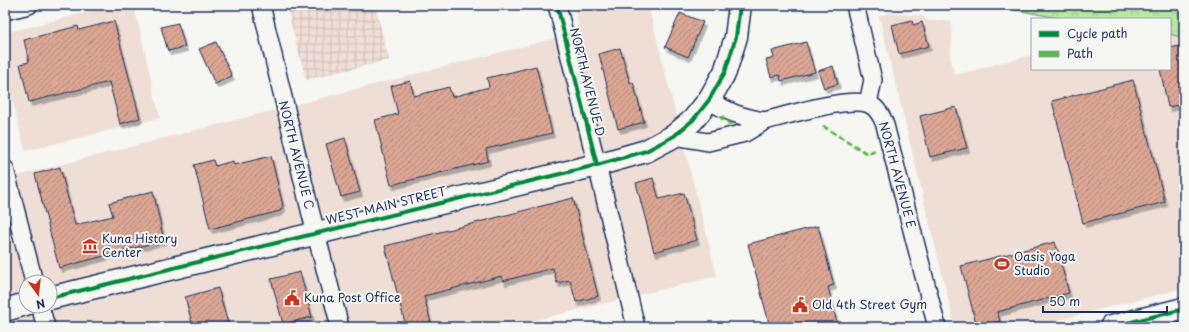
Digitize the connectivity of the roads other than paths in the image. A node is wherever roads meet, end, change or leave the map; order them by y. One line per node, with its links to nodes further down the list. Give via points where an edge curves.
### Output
1 (29, 5): 6 (street)
2 (261, 5): 13 (street, NORTH AVENUE C)
3 (557, 5): 11 (street, NORTH AVENUE D)
4 (740, 5): 7 (main road, WEST MAIN STREET, via 736,37 725,72)
5 (855, 5): 8 (street, via 873,80)
6 (5, 11)
7 (709, 100): 9 (street, via 726,111); 10 (main road, WEST MAIN STREET, via 693,120)
8 (868, 103): 9 (street, via 838,103); 23 (street, NORTH AVENUE E, via 876,108 886,125)
9 (765, 121): 10 (street, via 745,133 708,142)
10 (674, 136): 11 (main road, WEST MAIN STREET, via 646,151)
11 (597, 165): 13 (main road, WEST MAIN STREET); 22 (street, NORTH AVENUE D)
12 (5, 169): 14 (street)
13 (316, 233): 15 (main road, WEST MAIN STREET); 21 (street, NORTH AVENUE C)
14 (32, 274)
15 (58, 296)
16 (18, 306): 17 (main road)
17 (5, 310)
18 (1184, 310): 24 (main road)
19 (42, 314): 20 (street)
20 (46, 327)
21 (340, 327)
22 (636, 327)
23 (937, 327)
24 (1111, 327)

